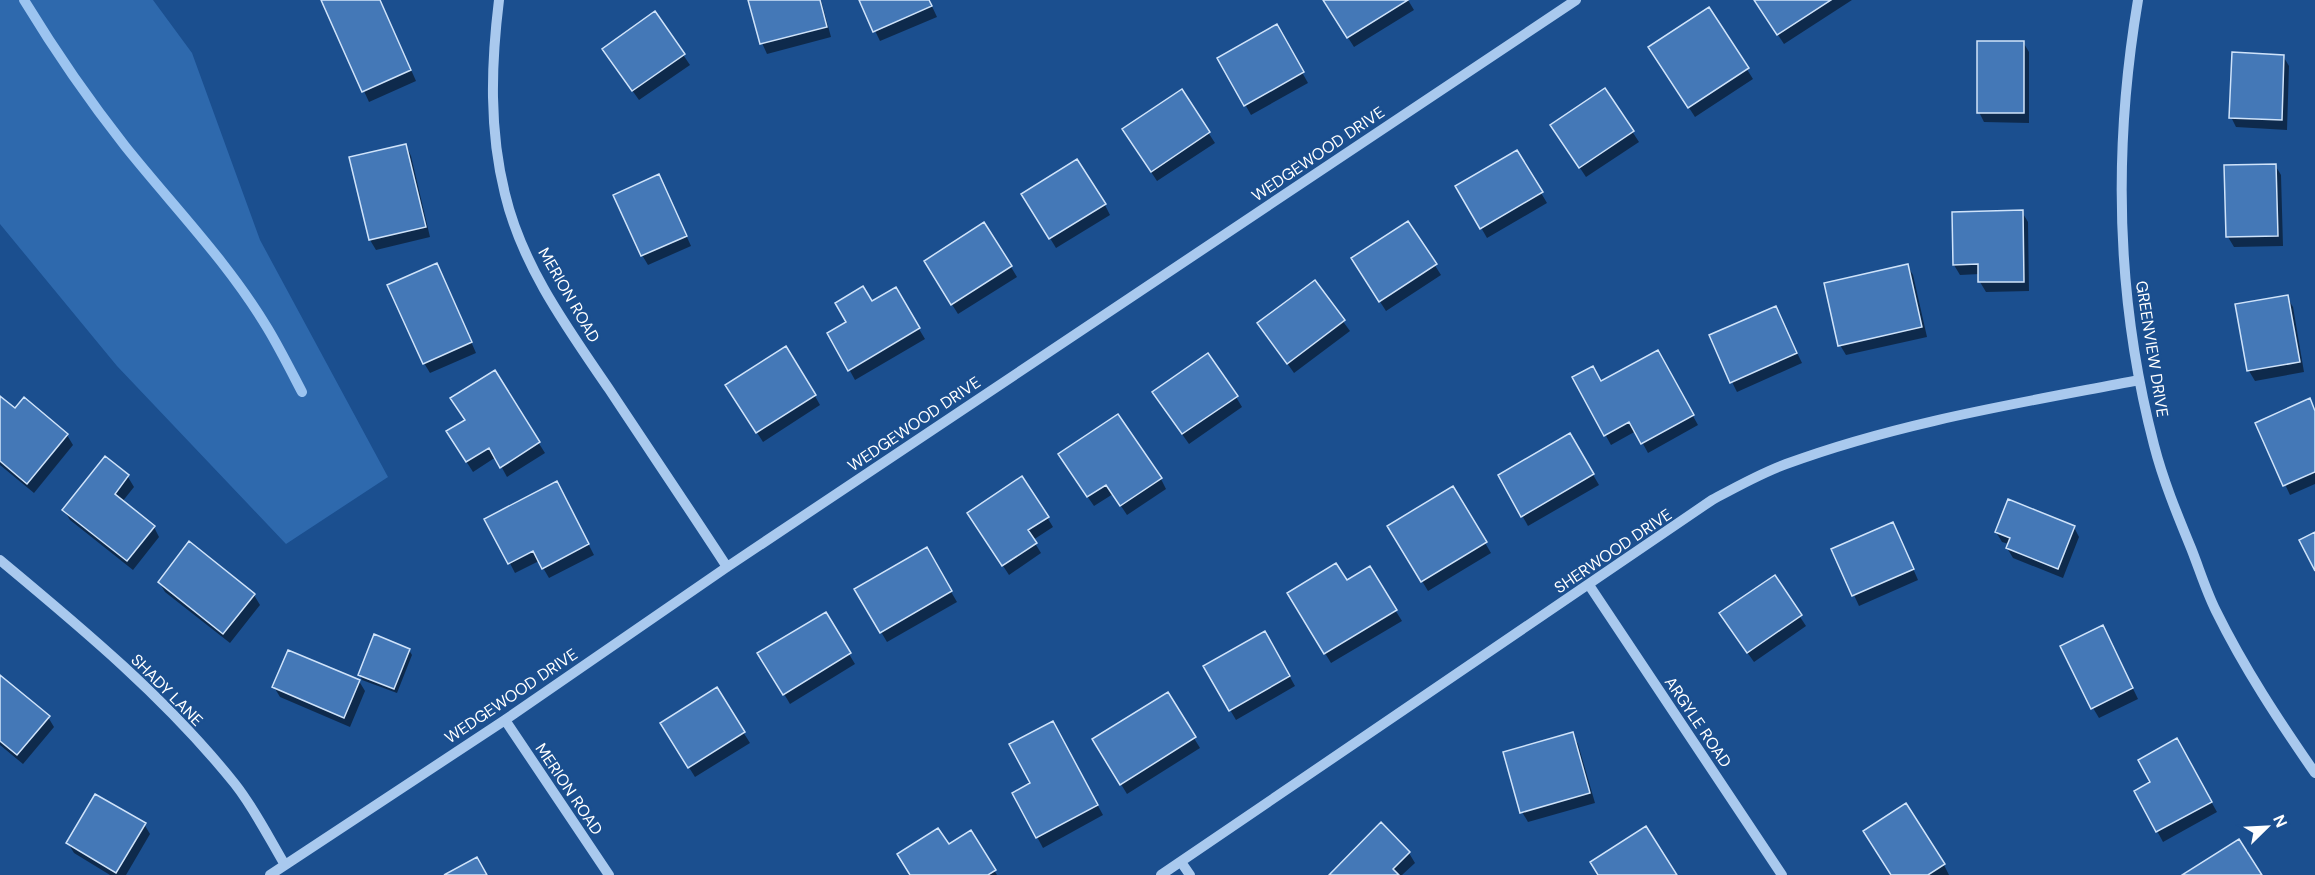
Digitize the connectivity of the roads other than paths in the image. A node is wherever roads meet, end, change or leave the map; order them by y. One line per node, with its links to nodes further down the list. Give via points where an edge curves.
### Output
1 (499, 0): 6 (street, MERION ROAD, via 492,60 494,123 505,194 518,233 555,309)
2 (1576, 0): 6 (street, WEDGEWOOD DRIVE)
3 (2138, 0): 4 (street, GREENVIEW DRIVE, via 2130,47 2120,182 2122,254)
4 (2139, 380): 7 (street, SHERWOOD DRIVE, via 1897,429 1784,464 1712,500); 9 (street, GREENVIEW DRIVE, via 2155,447 2216,609 2263,695)
5 (0, 560): 11 (street, SHADY LANE, via 85,631 192,734 236,785)
6 (727, 567): 8 (street, WEDGEWOOD DRIVE)
7 (1589, 585): 10 (street, SHERWOOD DRIVE); 16 (street, ARGYLE ROAD)
8 (505, 720): 11 (street, WEDGEWOOD DRIVE); 13 (street, MERION ROAD)
9 (2315, 773)
10 (1181, 862): 14 (street, SHERWOOD DRIVE); 15 (street)
11 (285, 865): 12 (street, WEDGEWOOD DRIVE)
12 (270, 875)
13 (609, 875)
14 (1161, 875)
15 (1190, 875)
16 (1782, 875)

